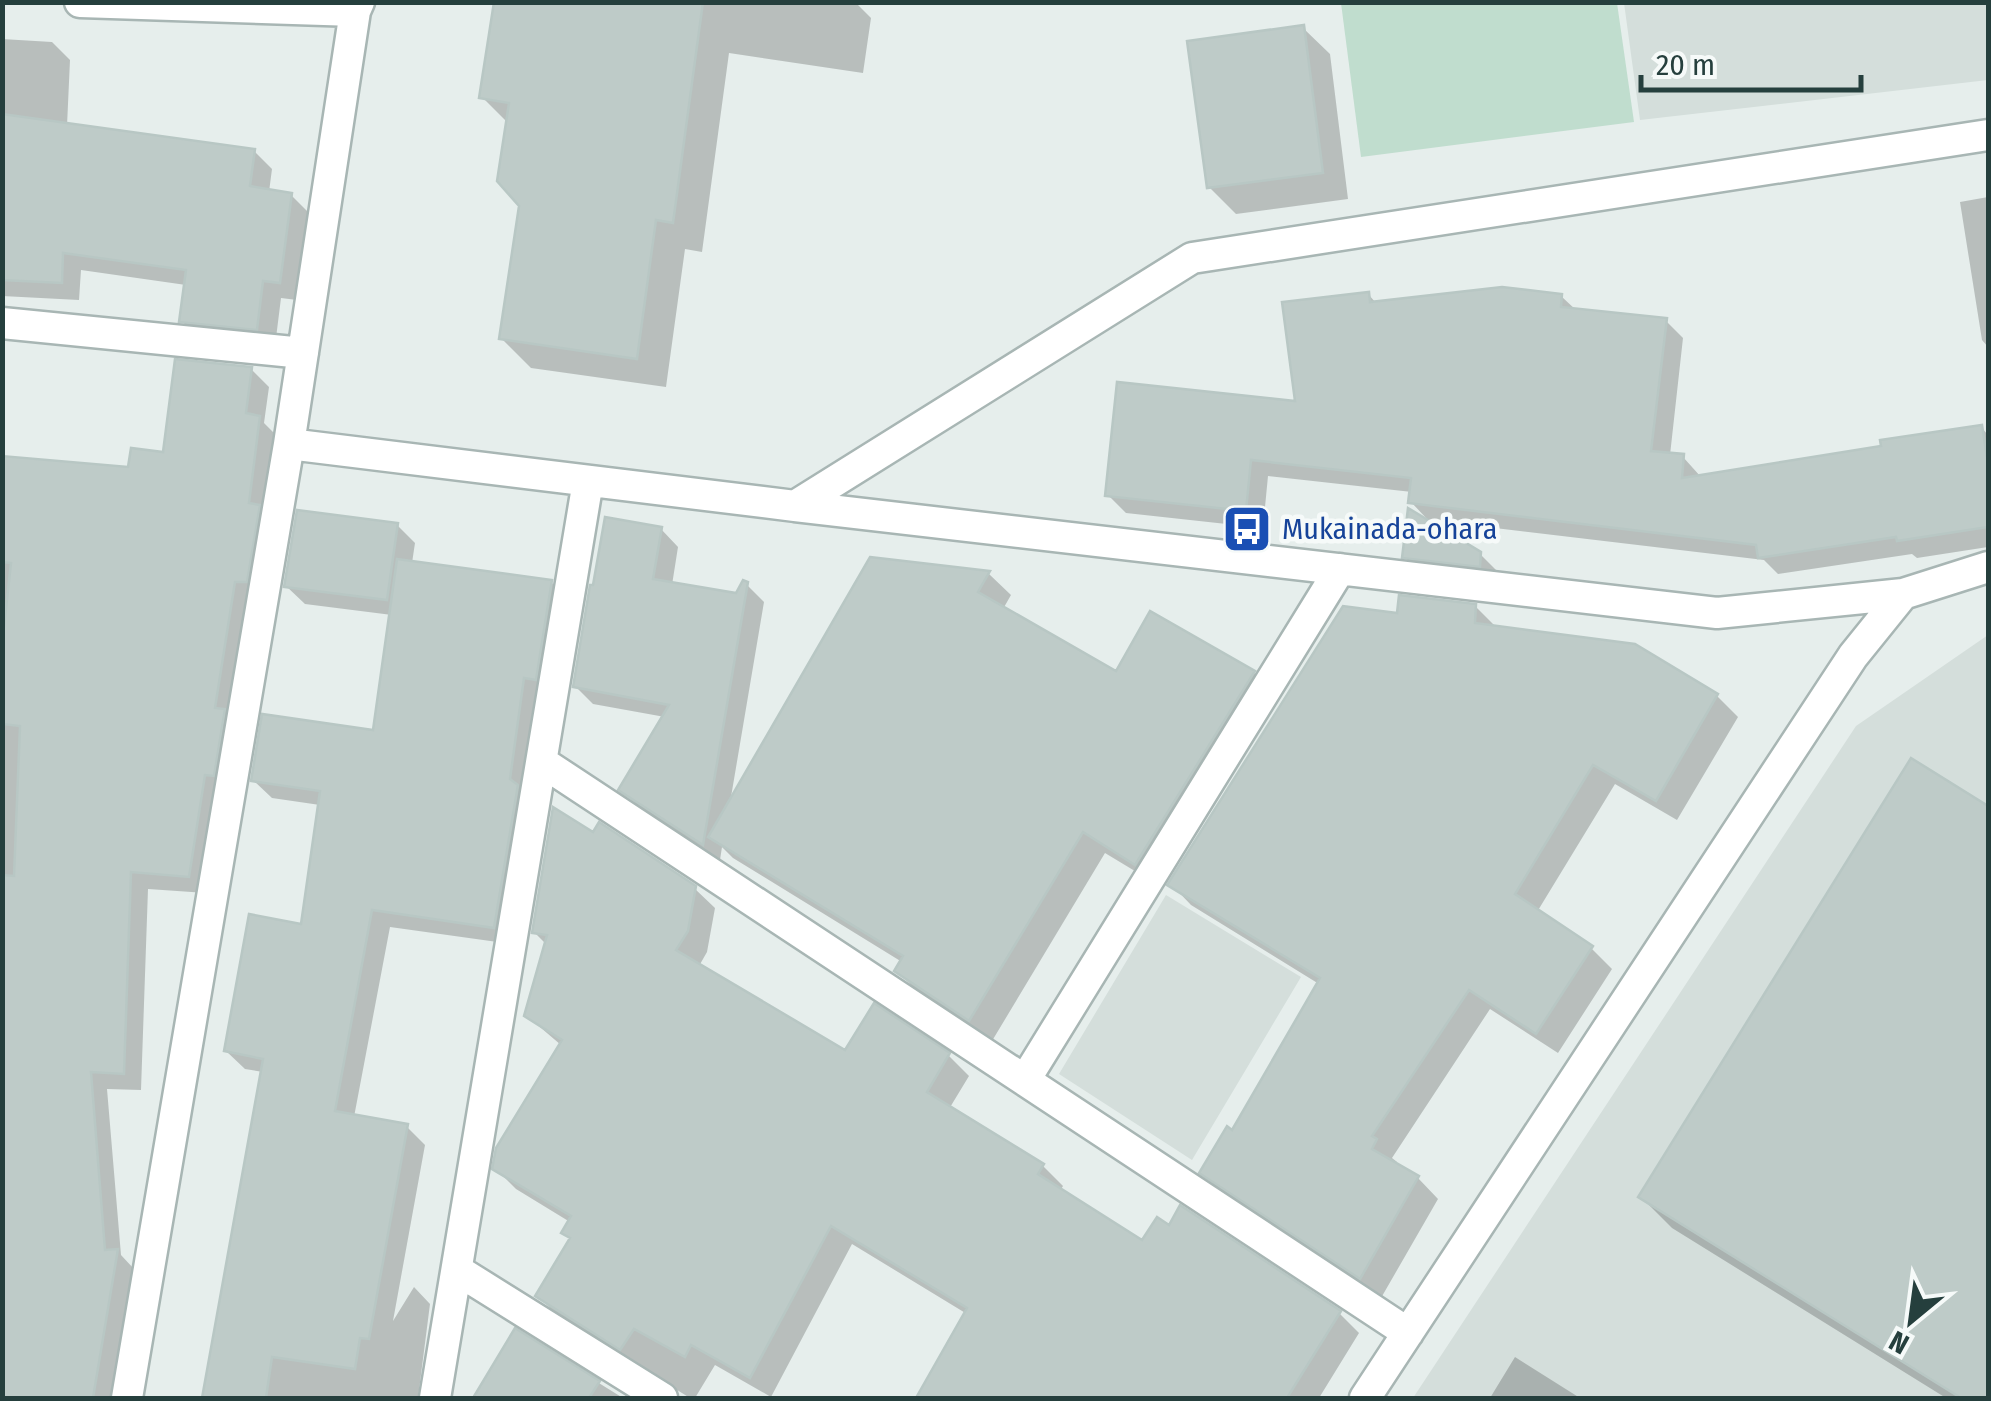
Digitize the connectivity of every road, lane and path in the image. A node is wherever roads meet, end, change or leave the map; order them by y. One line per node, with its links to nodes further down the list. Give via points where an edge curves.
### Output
1 (80, 2): 2 (street)
2 (357, 6): 5 (street)
3 (1988, 135): 8 (street, via 1192,258)
4 (2, 322): 5 (street)
5 (303, 353): 6 (street)
6 (288, 444): 7 (street); 16 (street)
7 (588, 481): 8 (street); 12 (street)
8 (794, 506): 10 (street)
9 (1988, 566): 11 (street)
10 (1340, 569): 11 (street, via 1716,612); 13 (street)
11 (1903, 594): 15 (street, via 1853,656)
12 (542, 762): 13 (street); 14 (street)
13 (1025, 1080): 15 (street)
14 (457, 1270): 17 (street); 18 (street)
15 (1408, 1333): 19 (street)
16 (128, 1398)
17 (435, 1398)
18 (662, 1398)
19 (1365, 1398)

